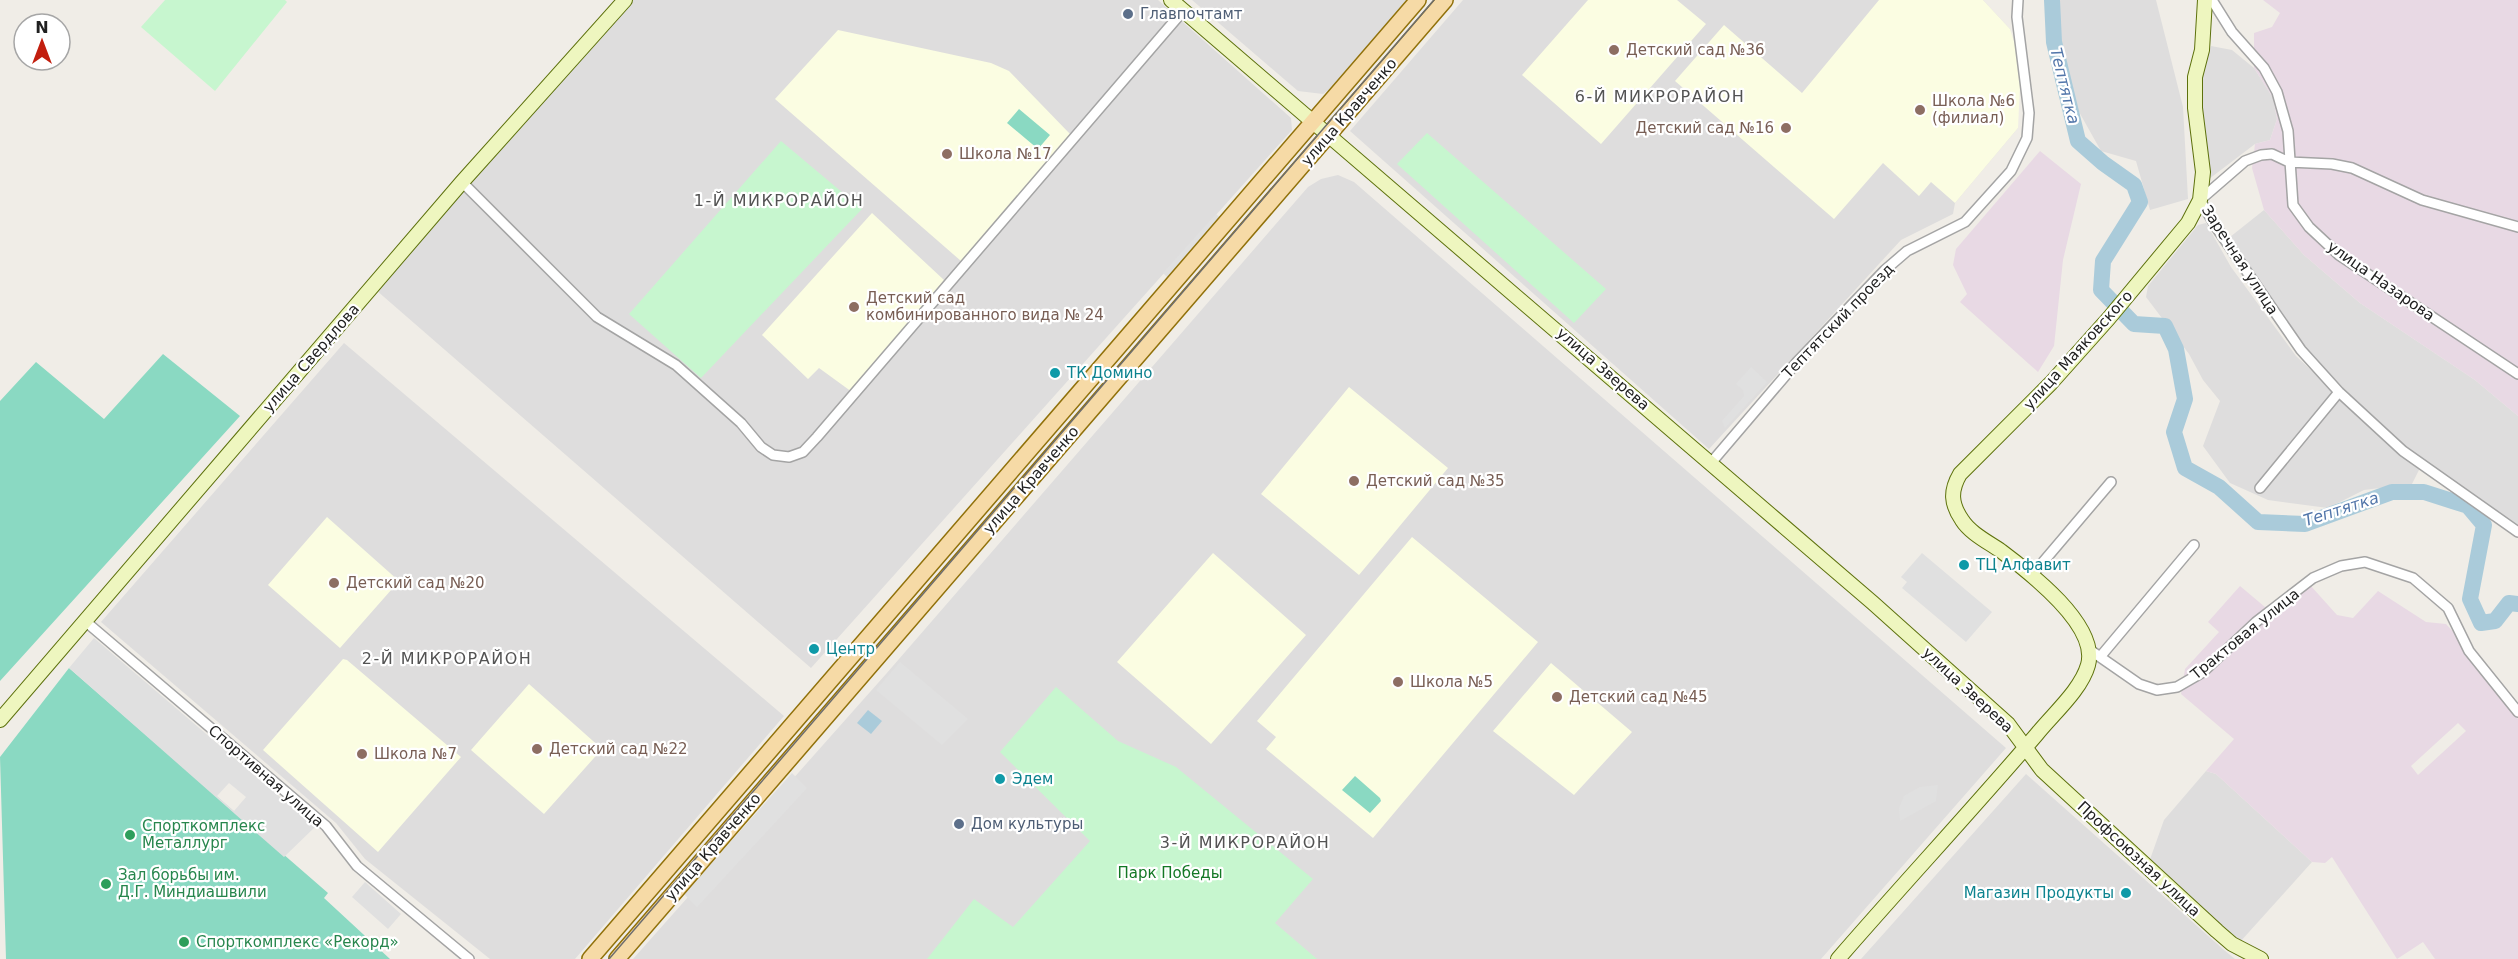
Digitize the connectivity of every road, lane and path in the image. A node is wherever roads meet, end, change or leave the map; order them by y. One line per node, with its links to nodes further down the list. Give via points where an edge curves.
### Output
1 (625, 0): 14 (main road, улица Свердлова)
2 (1171, 0): 8 (main road, улица Зверева)
3 (1418, 0): 9 (main road, улица Кравченко)
4 (1445, 0): 10 (main road, улица Кравченко)
5 (2018, 0): 30 (street, Тептятский проезд, via 2029,113 2027,138 2011,171 1965,222 1907,251 1885,270 1797,362)
6 (2205, 0): 15 (main road, Заречная улица, via 2202,50 2195,77 2203,172)
7 (2212, 0): 13 (street, улица Назарова, via 2232,32 2264,68 2277,92 2288,131)
8 (1184, 11): 11 (main road, улица Зверева); 14 (street, via 817,437 803,452 789,457 773,455 761,447 741,423 676,365 597,317)
9 (1376, 50): 10 (street); 11 (main road, улица Кравченко)
10 (1391, 63): 12 (main road, улица Кравченко)
11 (1313, 122): 12 (main road, улица Зверева); 16 (main road, улица Кравченко)
12 (1329, 136): 17 (main road, улица Кравченко); 30 (main road, улица Зверева)
13 (2289, 162): 15 (street, via 2272,154 2260,154 2245,161); 18 (street, via 2352,168 2422,200); 25 (street, улица Назарова, via 2293,205 2309,228 2339,255)
14 (462, 182): 39 (main road, улица Свердлова)
15 (2200, 200): 26 (street, Заречная улица, via 2301,350); 38 (main road, улица Маяковского, via 2188,223 2109,318 1960,474 1952,494 1966,526)
16 (1235, 213): 17 (street); 19 (main road, улица Кравченко)
17 (1250, 225): 20 (main road, улица Кравченко)
18 (2518, 227)
19 (1187, 271): 20 (street); 21 (main road, улица Кравченко)
20 (1201, 283): 22 (main road, улица Кравченко)
21 (1158, 304): 22 (street); 23 (main road, улица Кравченко)
22 (1173, 316): 24 (main road, улица Кравченко)
23 (1116, 352): 24 (street); 27 (main road, улица Кравченко)
24 (1131, 365): 28 (main road, улица Кравченко)
25 (2518, 374)
26 (2339, 392): 33 (street); 36 (street, Заречная улица, via 2403,451)
27 (1072, 402): 28 (street); 29 (main road, улица Кравченко)
28 (1087, 415): 31 (main road, улица Кравченко)
29 (1029, 451): 31 (street); 34 (main road, улица Кравченко)
30 (1710, 464): 43 (main road, улица Зверева, via 1952,673 2008,724)
31 (1045, 465): 35 (main road, улица Кравченко)
32 (2111, 482): 38 (street)
33 (2260, 488)
34 (988, 498): 35 (street); 44 (main road, улица Кравченко)
35 (1004, 512): 45 (main road, улица Кравченко)
36 (2518, 532)
37 (2194, 545): 40 (street)
38 (2032, 575): 40 (main road, via 2075,620)
39 (85, 621): 42 (main road, улица Свердлова); 47 (street, Спортивная улица, via 326,826 357,866)
40 (2095, 654): 41 (street, Трактовая улица, via 2139,684 2157,690 2177,687 2203,672 2256,622 2313,579 2341,566 2365,562 2413,578 2448,608 2469,651); 43 (main road, via 2078,684)
41 (2518, 712)
42 (0, 720)
43 (2025, 747): 48 (main road); 49 (main road, Профсоюзная улица, via 2042,770 2217,931)
44 (740, 785): 45 (street); 46 (main road, улица Кравченко)
45 (756, 798): 46 (main road, улица Кравченко)
46 (602, 956)
47 (469, 959)
48 (1838, 959)
49 (2261, 959)

